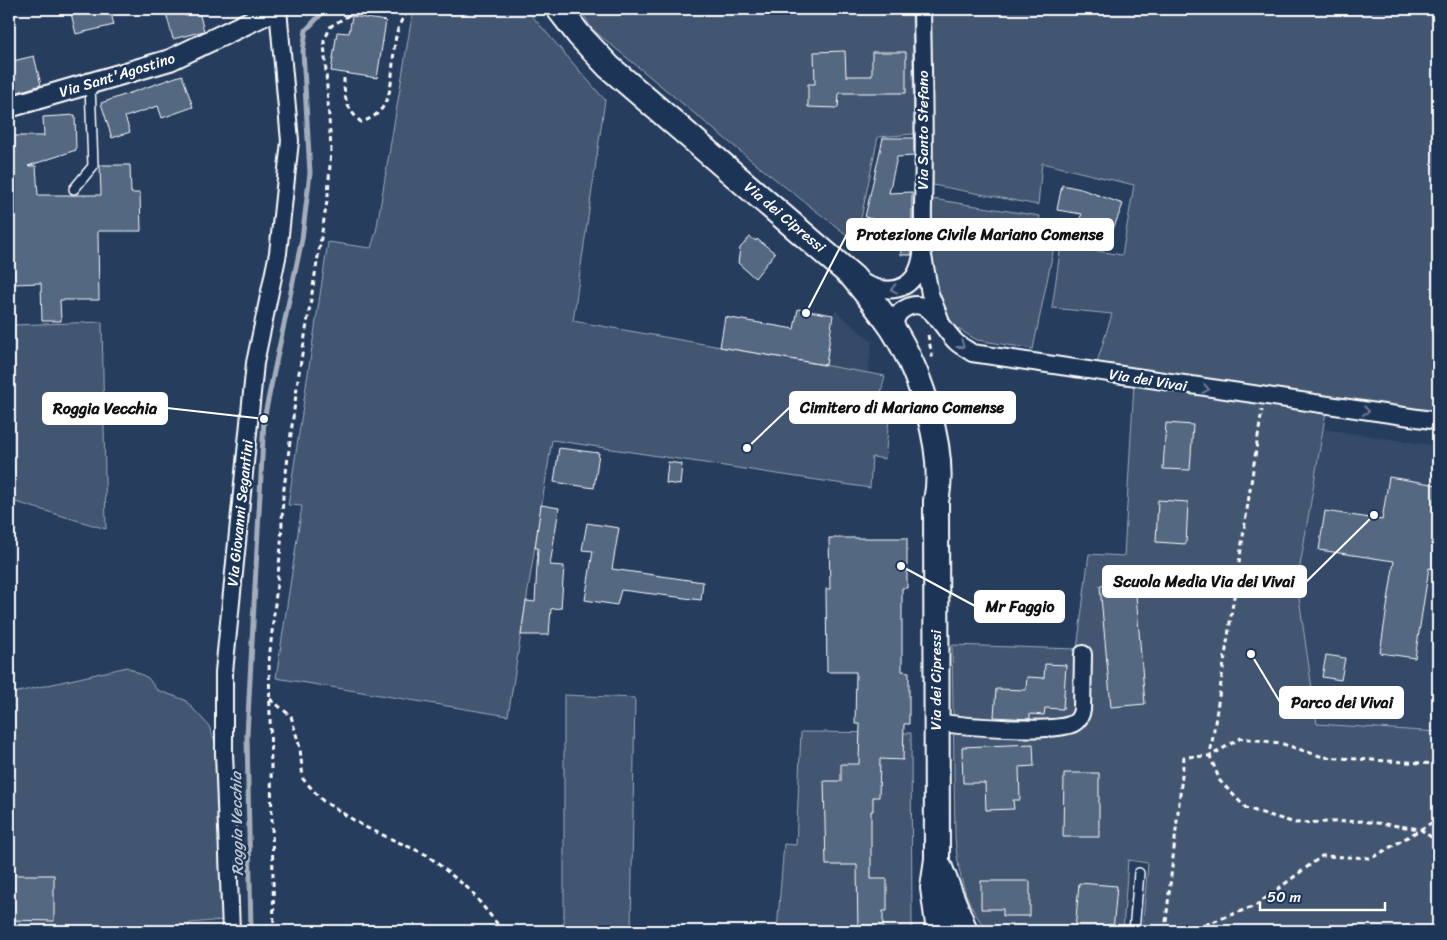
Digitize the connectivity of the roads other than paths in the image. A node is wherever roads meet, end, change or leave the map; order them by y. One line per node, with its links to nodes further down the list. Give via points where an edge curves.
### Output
1 (278, 9): 5 (street, Via Sant'Agostino, via 170,60); 18 (street, Via Giovanni Segantini, via 290,141 278,253 255,362 224,672)
2 (550, 9): 13 (main road, Via dei Cipressi, via 615,83 820,261 856,298 884,336 914,397)
3 (559, 9): 9 (main road, Via dei Cipressi, via 609,67)
4 (922, 9): 8 (street, Via Santo Stefano)
5 (90, 85): 6 (street, Via Sant'Agostino); 7 (lane, via 93,166)
6 (9, 107)
7 (74, 189)
8 (922, 251): 9 (street, Via Santo Stefano, one-way to 9, via 913,278 897,289 878,289); 10 (street, Via Santo Stefano, via 930,294)
9 (853, 277): 11 (main road, Via dei Cipressi)
10 (943, 327): 11 (street, Via dei Vivai, via 921,304 902,309 895,317); 12 (street, Via dei Vivai, one-way to 12, via 972,353)
11 (894, 330): 13 (main road, Via dei Cipressi, via 916,377 932,426 940,478)
12 (1438, 421)
13 (936, 502): 15 (main road, Via dei Cipressi)
14 (1083, 654): 15 (street, via 1082,710 1073,723 1058,727 987,728)
15 (936, 722): 16 (main road, Via dei Cipressi)
16 (937, 859): 19 (main road, Via dei Cipressi, via 933,888); 20 (main road, Via dei Cipressi)
17 (1138, 873): 21 (lane)
18 (231, 931)
19 (939, 931)
20 (965, 931)
21 (1134, 931)

